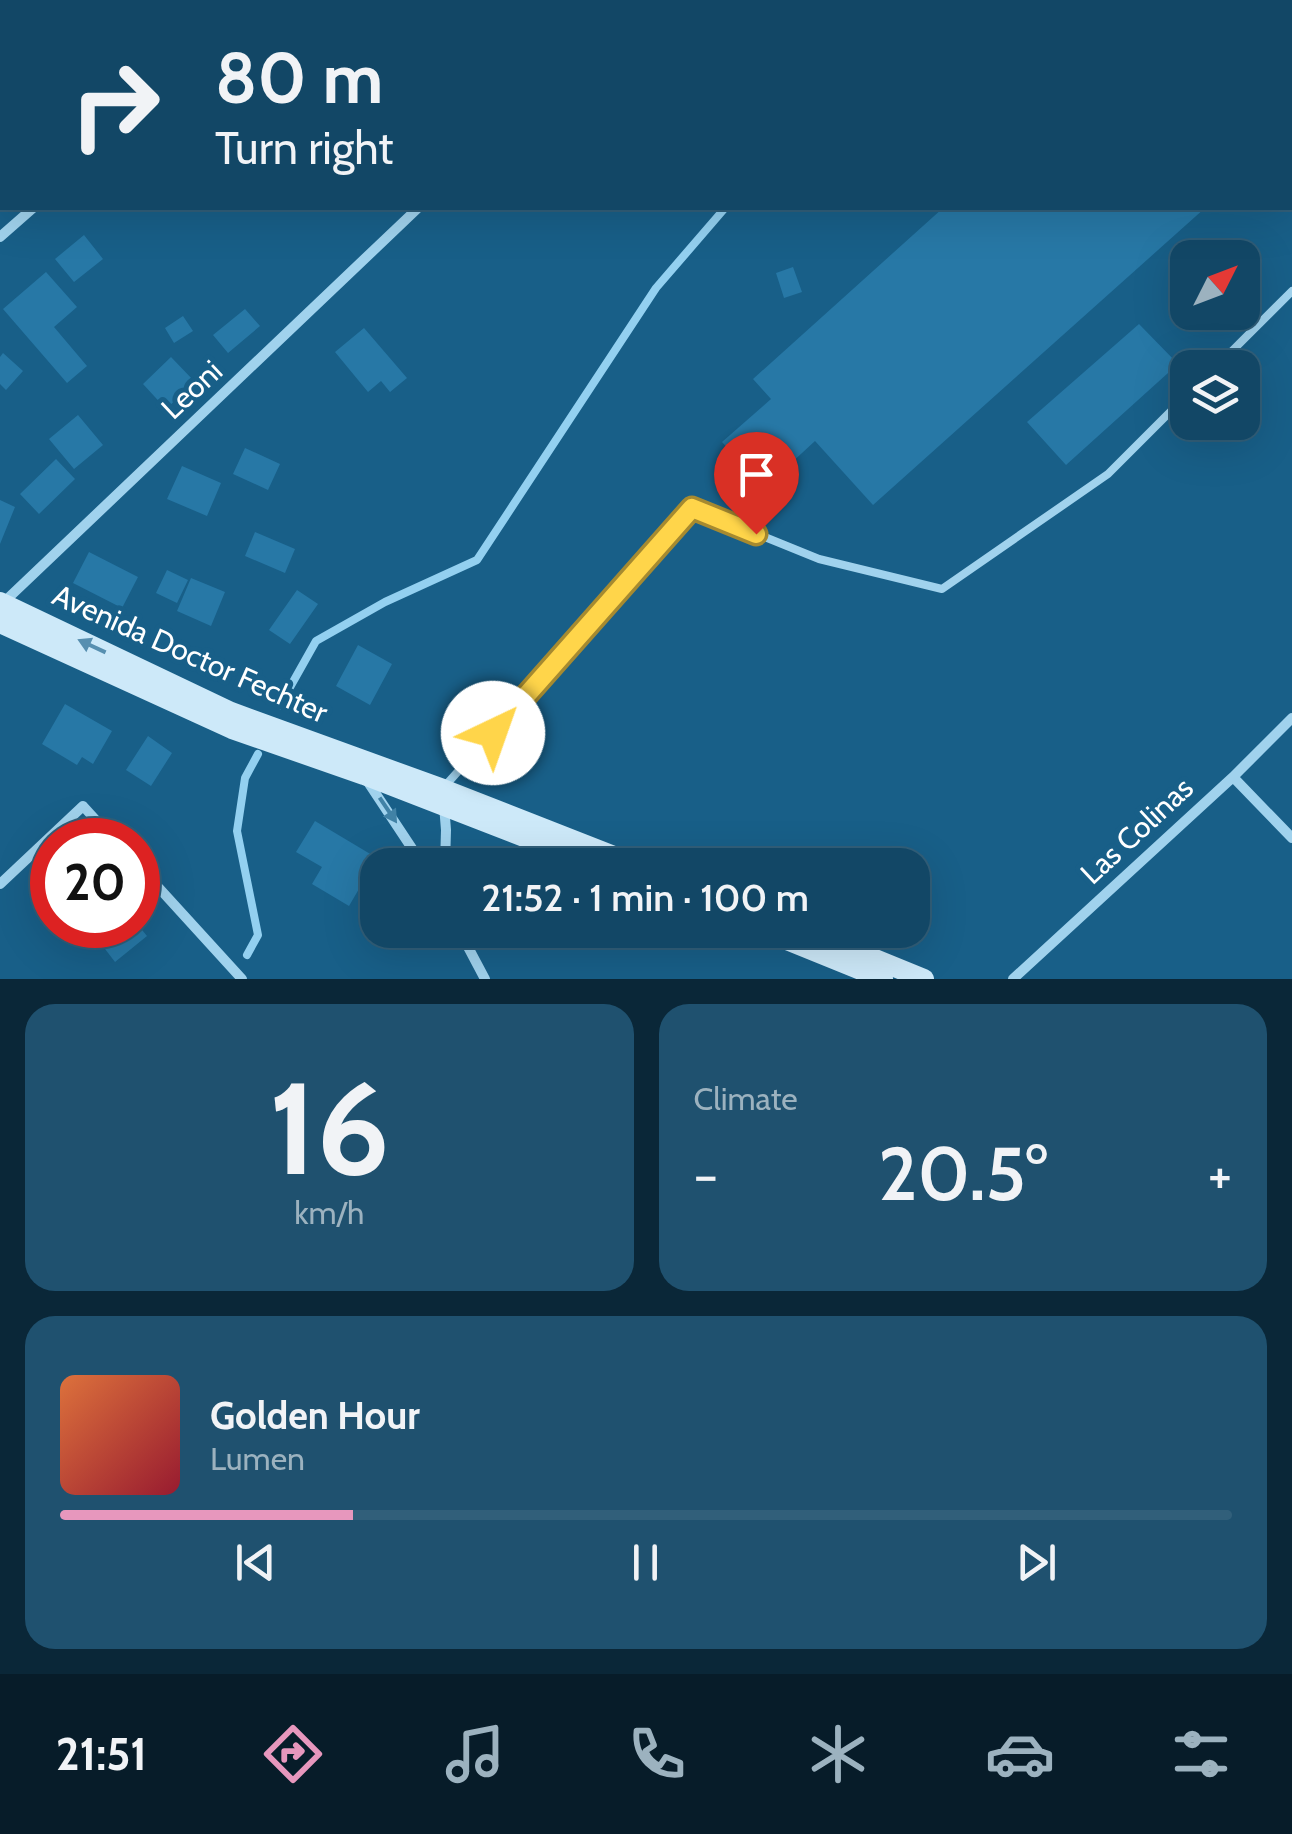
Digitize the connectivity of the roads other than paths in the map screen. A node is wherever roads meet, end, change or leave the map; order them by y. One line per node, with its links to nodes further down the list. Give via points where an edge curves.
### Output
1 (31, 210): 3 (street)
2 (416, 210): 7 (street, Leoni)
3 (0, 237)
4 (1292, 290): 5 (lane)
5 (1232, 350)
6 (1170, 412): 12 (lane, via 1108,474 942,590 819,560 692,508)
7 (1, 610): 9 (main road, Avenida Doctor Fechter, one-way to 7, via 231,712); 10 (main road, Avenida Doctor Fechter, via 232,730)
8 (1292, 718): 11 (street, Las Colinas)
9 (352, 756): 10 (street); 12 (main road, Avenida Doctor Fechter)
10 (364, 774): 12 (main road, Avenida Doctor Fechter); 16 (street, one-way to 16)
11 (1232, 777): 15 (street); 30 (street, Las Colinas)
12 (443, 797): 17 (street); 18 (main road, Avenida Doctor Fechter); 19 (main road, Avenida Doctor Fechter)
13 (71, 818): 14 (street, via 84,806)
14 (95, 818)
15 (1292, 838)
16 (412, 848)
17 (445, 848)
18 (558, 848)
19 (588, 848)
20 (30, 856): 21 (street)
21 (0, 884)
22 (160, 889): 26 (street)
23 (469, 948): 27 (street)
24 (806, 948): 28 (main road)
25 (848, 948): 29 (main road)
26 (242, 979)
27 (485, 979)
28 (883, 979)
29 (924, 979)
30 (1013, 979)

